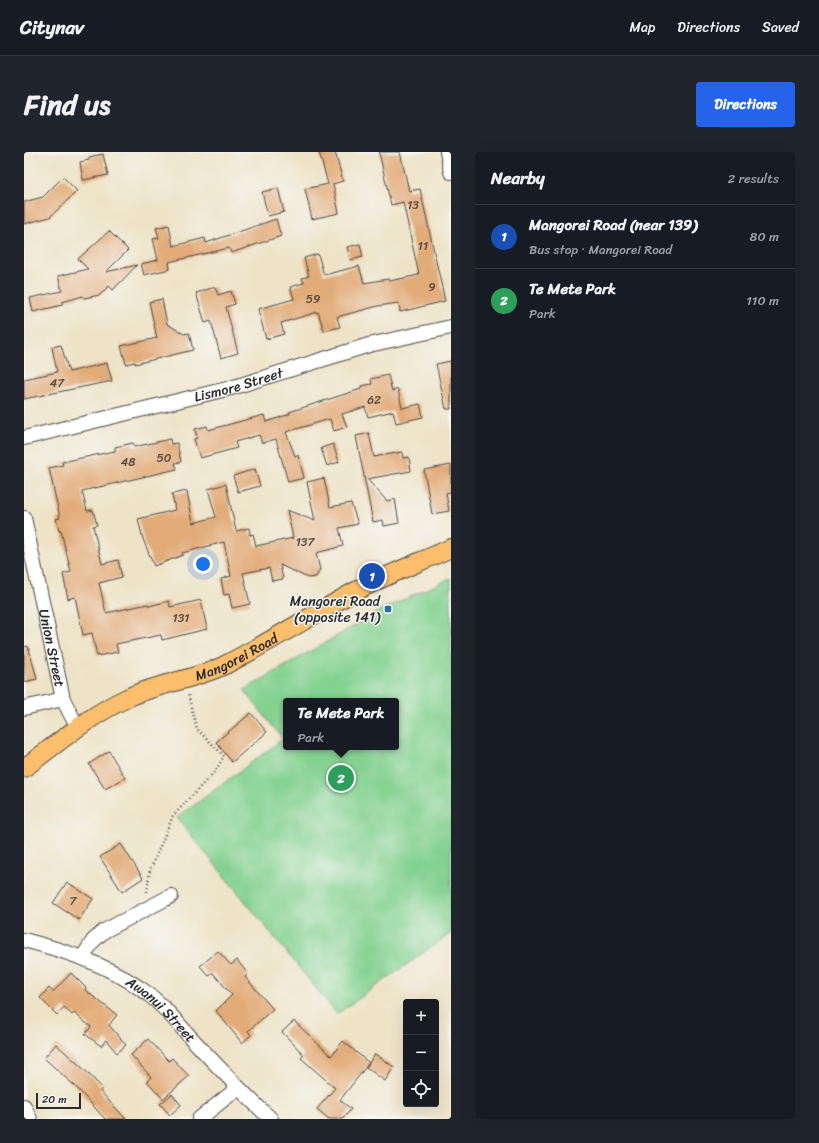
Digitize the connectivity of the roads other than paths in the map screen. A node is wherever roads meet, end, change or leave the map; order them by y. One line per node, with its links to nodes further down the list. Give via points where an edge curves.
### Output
1 (446, 152): 2 (street)
2 (451, 172)
3 (451, 327): 4 (street, Lismore Street, via 369,345 231,388)
4 (24, 438)
5 (24, 518): 7 (street, Union Street)
6 (451, 548): 9 (main road, Mangorei Road, via 353,592 259,648 225,665 127,697)
7 (63, 699): 8 (street); 9 (street, Union Street)
8 (24, 708)
9 (80, 727): 10 (main road, Mangorei Road)
10 (24, 768)
11 (171, 896): 13 (street, via 104,931 93,941)
12 (24, 940): 13 (street, Awanui Street)
13 (82, 958): 14 (street, Awanui Street, via 109,969 144,991 162,1006)
14 (238, 1088): 17 (street); 18 (street, Awanui Street)
15 (24, 1106): 16 (street)
16 (30, 1119)
17 (199, 1119)
18 (271, 1119)

